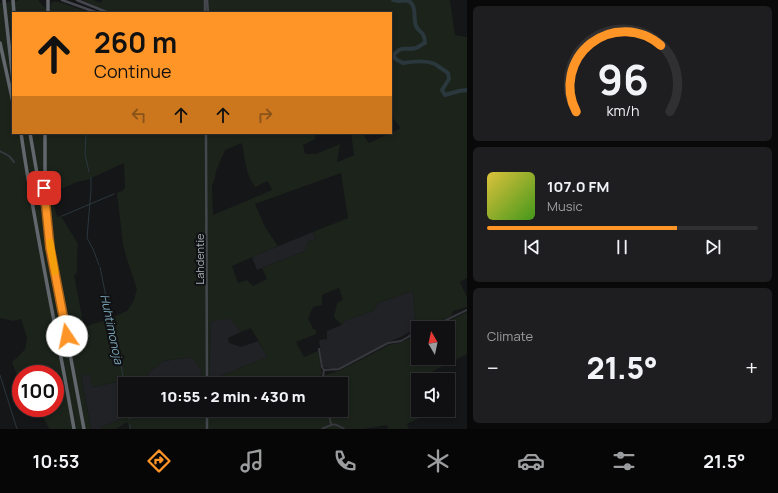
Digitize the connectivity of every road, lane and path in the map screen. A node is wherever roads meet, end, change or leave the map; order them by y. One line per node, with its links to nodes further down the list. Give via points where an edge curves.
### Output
1 (4, 0): 13 (highway)
2 (13, 0): 8 (highway)
3 (49, 0): 7 (highway)
4 (62, 0): 9 (main road)
5 (77, 0): 10 (main road)
6 (206, 0): 11 (main road)
7 (48, 11)
8 (14, 12)
9 (95, 12)
10 (107, 12)
11 (206, 12)
12 (0, 43): 14 (highway)
13 (12, 72)
14 (12, 97)
15 (20, 134): 32 (highway)
16 (30, 134): 21 (highway)
17 (45, 134): 21 (highway, via 44,188)
18 (206, 134): 27 (main road, Lahdentie)
19 (0, 150): 20 (street)
20 (14, 162)
21 (50, 248): 33 (highway)
22 (467, 310): 23 (street)
23 (444, 321)
24 (411, 335): 26 (street, via 401,341 388,343 339,369)
25 (319, 348): 26 (street)
26 (324, 370): 28 (street)
27 (207, 377)
28 (323, 377)
29 (207, 417): 34 (main road)
30 (330, 417): 31 (street)
31 (331, 424): 35 (street); 36 (street)
32 (74, 429)
33 (84, 429)
34 (207, 429)
35 (322, 429)
36 (344, 429)

